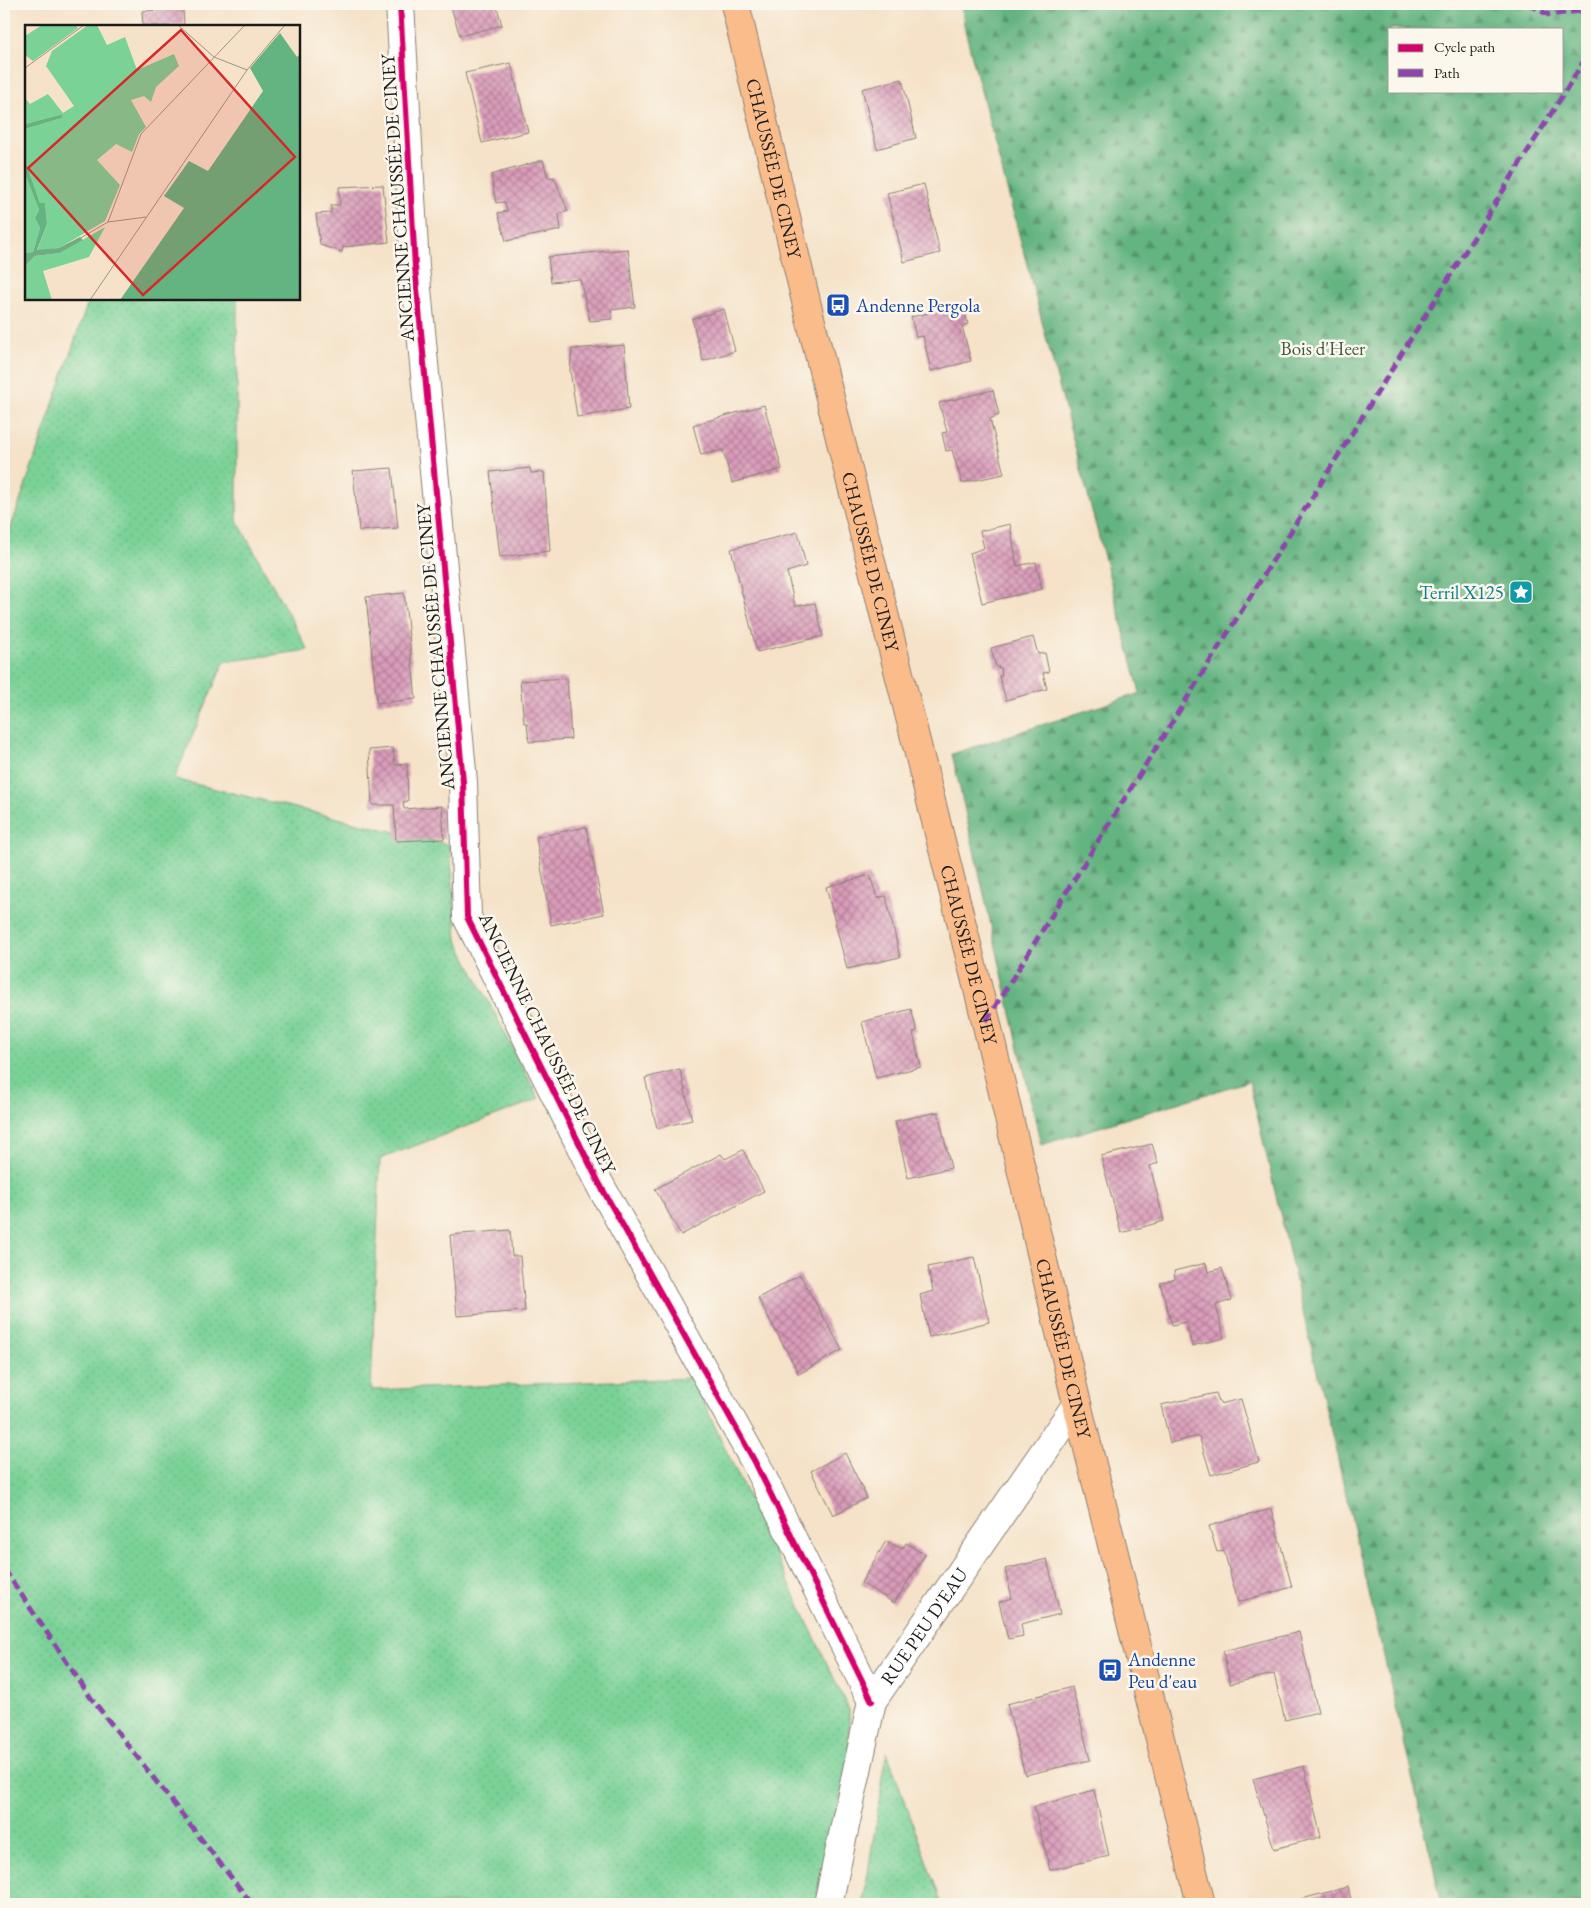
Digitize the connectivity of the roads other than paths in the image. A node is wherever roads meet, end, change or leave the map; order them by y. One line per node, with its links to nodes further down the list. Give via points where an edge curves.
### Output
1 (400, 4): 4 (street, ANCIENNE CHAUSSÉE DE CINEY, via 414,267 463,782 467,917 599,1183 755,1462)
2 (735, 4): 3 (main road, CHAUSSÉE DE CINEY, via 986,1021)
3 (1076, 1404): 4 (street, RUE PEU D'EAU); 6 (main road, CHAUSSÉE DE CINEY)
4 (872, 1701): 5 (street, RUE PEU D'EAU)
5 (828, 1904)
6 (1201, 1904)

